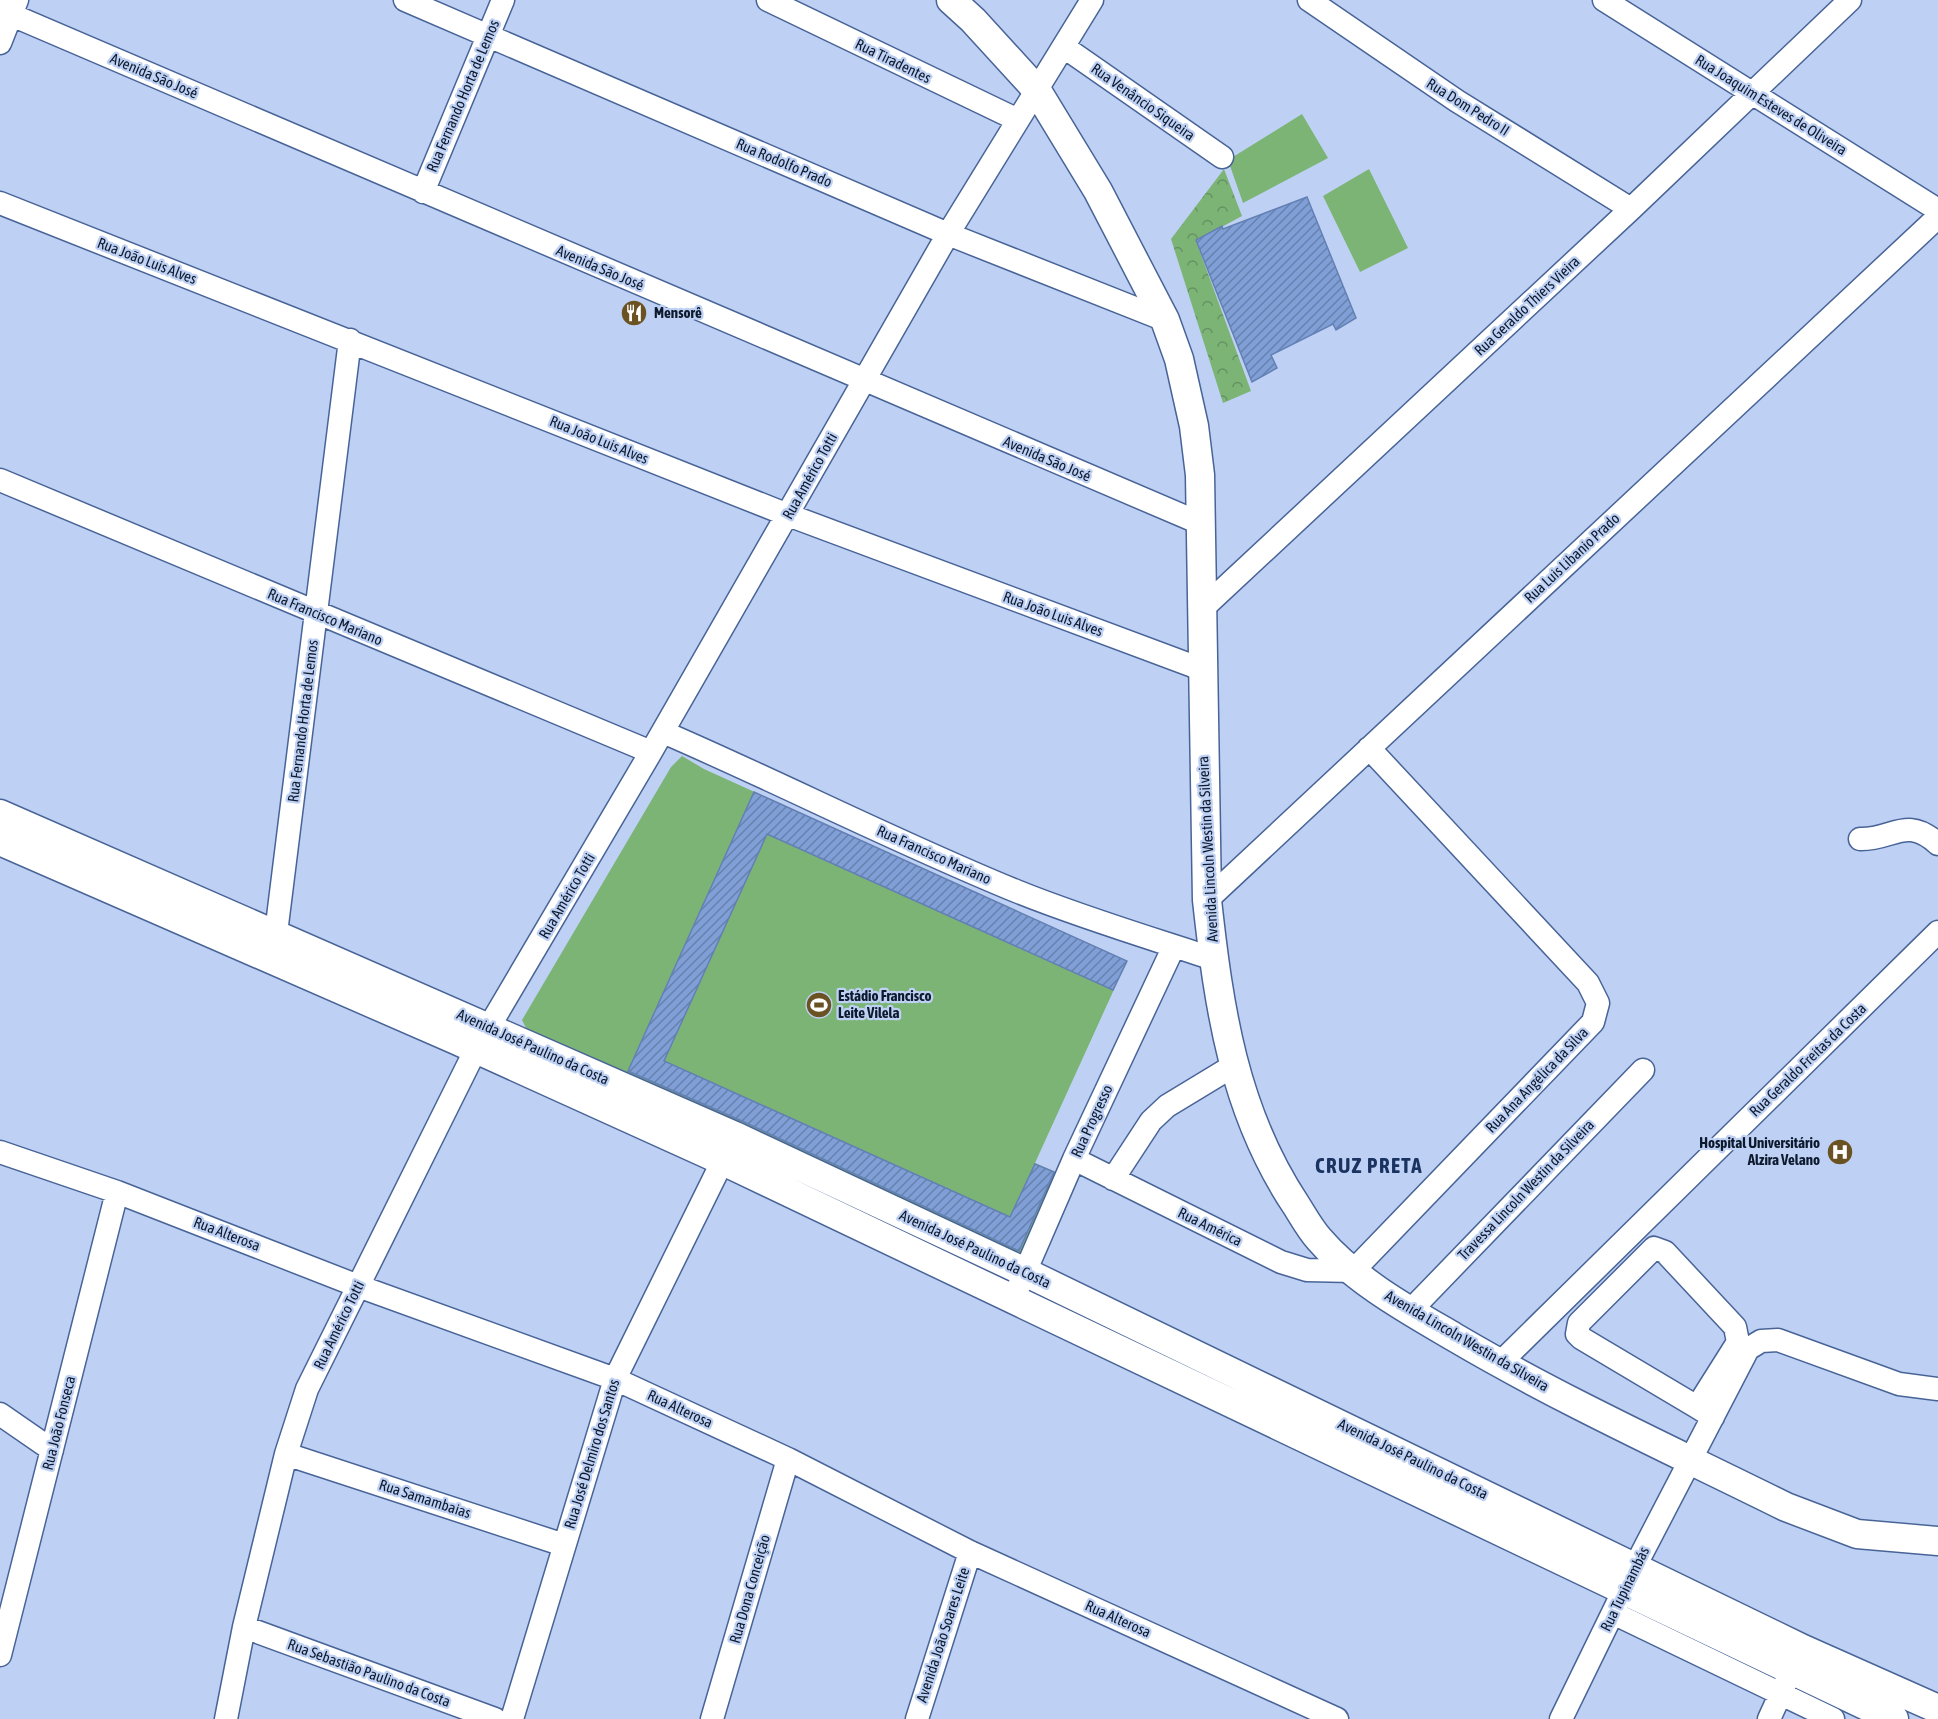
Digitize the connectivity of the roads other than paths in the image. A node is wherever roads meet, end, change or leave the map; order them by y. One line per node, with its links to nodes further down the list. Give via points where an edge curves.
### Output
1 (405, 0): 10 (street, Rua Rodolfo Prado)
2 (503, 0): 10 (street, Rua Fernando Horta de Lemos)
3 (768, 0): 15 (street, Rua Tiradentes)
4 (951, 0): 13 (main road, Avenida Lincoln Westin da Silveira)
5 (1092, 0): 12 (street)
6 (1309, 0): 19 (street, Rua Dom Pedro II, via 1448,95)
7 (1604, 0): 14 (street, Rua Joaquim Esteves de Oliveira)
8 (1850, 0): 14 (street, Rua Geraldo Thiers Vieira)
9 (9, 8): 11 (street); 17 (street, Avenida São José)
10 (488, 36): 17 (street, Rua Fernando Horta de Lemos); 22 (street, Rua Rodolfo Prado)
11 (0, 43)
12 (1064, 47): 13 (street, Rua Américo Totti); 16 (street, Rua Venâncio Siqueira)
13 (1036, 89): 15 (street, Rua Américo Totti); 23 (main road, Avenida Lincoln Westin da Silveira, via 1098,191)
14 (1754, 94): 19 (street, Rua Geraldo Thiers Vieira); 20 (street, Rua Joaquim Esteves de Oliveira)
15 (1018, 120): 22 (street, Rua Américo Totti)
16 (1222, 158)
17 (423, 192): 25 (street, Avenida São José)
18 (0, 203): 24 (street, Rua João Luis Alves)
19 (1631, 209): 29 (street, Rua Geraldo Thiers Vieira)
20 (1938, 210)
21 (1938, 217): 33 (street, Rua Luis Libanio Prado)
22 (948, 234): 23 (street, Rua Rodolfo Prado); 25 (street, Rua Américo Totti)
23 (1165, 320): 28 (main road, Avenida Lincoln Westin da Silveira, via 1179,359 1194,426)
24 (350, 340): 27 (street, Rua João Luis Alves); 30 (street, Rua Fernando Horta de Lemos)
25 (863, 381): 27 (street, Rua Américo Totti); 28 (street, Avenida São José)
26 (0, 480): 30 (street, Rua Francisco Mariano)
27 (788, 515): 31 (street, Rua João Luis Alves); 32 (street, Rua Américo Totti)
28 (1202, 525): 29 (main road, Avenida Lincoln Westin da Silveira)
29 (1202, 609): 31 (main road, Avenida Lincoln Westin da Silveira)
30 (318, 614): 34 (street, Rua Francisco Mariano); 41 (street, Rua Fernando Horta de Lemos)
31 (1202, 669): 39 (main road, Avenida Lincoln Westin da Silveira)
32 (663, 732): 34 (street, Rua Américo Totti); 42 (street, Rua Francisco Mariano, via 960,868 1115,928)
33 (1369, 748): 39 (street, Rua Luis Libanio Prado); 52 (street, Rua Ana Angélica da Silva, via 1588,983 1598,1003 1598,1013 1582,1035)
34 (651, 752): 44 (street, Rua Américo Totti)
35 (0, 814): 41 (main road, Avenida José Paulino da Costa)
36 (1860, 839): 38 (street, via 1908,829 1920,831)
37 (0, 841): 41 (main road, Avenida José Paulino da Costa)
38 (1938, 844)
39 (1207, 900): 43 (main road, Avenida Lincoln Westin da Silveira)
40 (1938, 932): 57 (street, Rua Geraldo Freitas da Costa)
41 (271, 946): 44 (main road, Avenida José Paulino da Costa)
42 (1174, 946): 43 (street, Rua Francisco Mariano); 49 (street, Rua Progresso)
43 (1214, 959): 45 (main road, Avenida Lincoln Westin da Silveira)
44 (482, 1038): 47 (main road, Avenida José Paulino da Costa); 54 (street, Rua Américo Totti)
45 (1233, 1066): 50 (street, via 1167,1106 1151,1121); 52 (main road, Avenida Lincoln Westin da Silveira, via 1246,1110 1285,1189 1318,1239)
46 (1643, 1070): 56 (street, Travessa Lincoln Westin da Silveira)
47 (729, 1149): 53 (main road, Avenida José Paulino da Costa); 55 (main road, Avenida José Paulino da Costa); 58 (street, Rua José Delmiro dos Santos)
48 (0, 1152): 51 (street, Rua Alterosa)
49 (1074, 1159): 50 (street, Rua América); 53 (street, Rua Progresso)
50 (1113, 1179): 52 (street, Rua América, via 1281,1262 1307,1270)
51 (117, 1192): 54 (street, Rua Alterosa); 62 (street, Rua João Fonseca)
52 (1353, 1271): 56 (main road, Avenida Lincoln Westin da Silveira)
53 (1025, 1272): 55 (street, Rua Progresso); 69 (main road, Avenida José Paulino da Costa)
54 (358, 1286): 58 (street, Rua Alterosa); 63 (street, Rua Américo Totti, via 307,1389)
55 (1014, 1299): 70 (main road, Avenida José Paulino da Costa)
56 (1410, 1311): 57 (main road, Avenida Lincoln Westin da Silveira)
57 (1499, 1364): 65 (main road, Avenida Lincoln Westin da Silveira)
58 (615, 1378): 64 (street, Rua Alterosa); 67 (street, Rua José Delmiro dos Santos)
59 (1938, 1389): 60 (street, via 1899,1384 1778,1340 1761,1341 1748,1349)
60 (1705, 1412): 60 (street, via 1577,1334 1579,1323 1654,1248 1665,1252 1735,1327 1738,1335); 65 (street, Rua Tupinambás)
61 (0, 1414): 62 (street)
62 (52, 1450): 72 (street, Rua João Fonseca)
63 (286, 1454): 67 (street, Rua Samambaias); 71 (street, Rua Américo Totti)
64 (788, 1459): 68 (street, Rua Alterosa); 78 (street, Rua Dona Conceição)
65 (1691, 1460): 66 (main road, Avenida Lincoln Westin da Silveira, via 1786,1507 1857,1534); 69 (street, Rua Tupinambás)
66 (1938, 1541)
67 (564, 1545): 77 (street, Rua José Delmiro dos Santos)
68 (970, 1552): 79 (street, Avenida João Soares Leite); 80 (street, Rua Alterosa)
69 (1636, 1566): 70 (street, Rua Tupinambás); 73 (main road, Avenida José Paulino da Costa)
70 (1618, 1602): 73 (main road, Avenida José Paulino da Costa); 81 (street, Rua Tupinambás)
71 (244, 1627): 75 (street, Rua Américo Totti); 76 (street, Rua Sebastião Paulino da Costa)
72 (0, 1654)
73 (1792, 1672): 74 (main road, Avenida José Paulino da Costa); 82 (street); 83 (street); 84 (main road, Avenida José Paulino da Costa)
74 (1938, 1709)
75 (226, 1719)
76 (495, 1719)
77 (512, 1719)
78 (712, 1719)
79 (917, 1719)
80 (1337, 1719)
81 (1561, 1719)
82 (1769, 1719)
83 (1833, 1719)
84 (1894, 1719)

